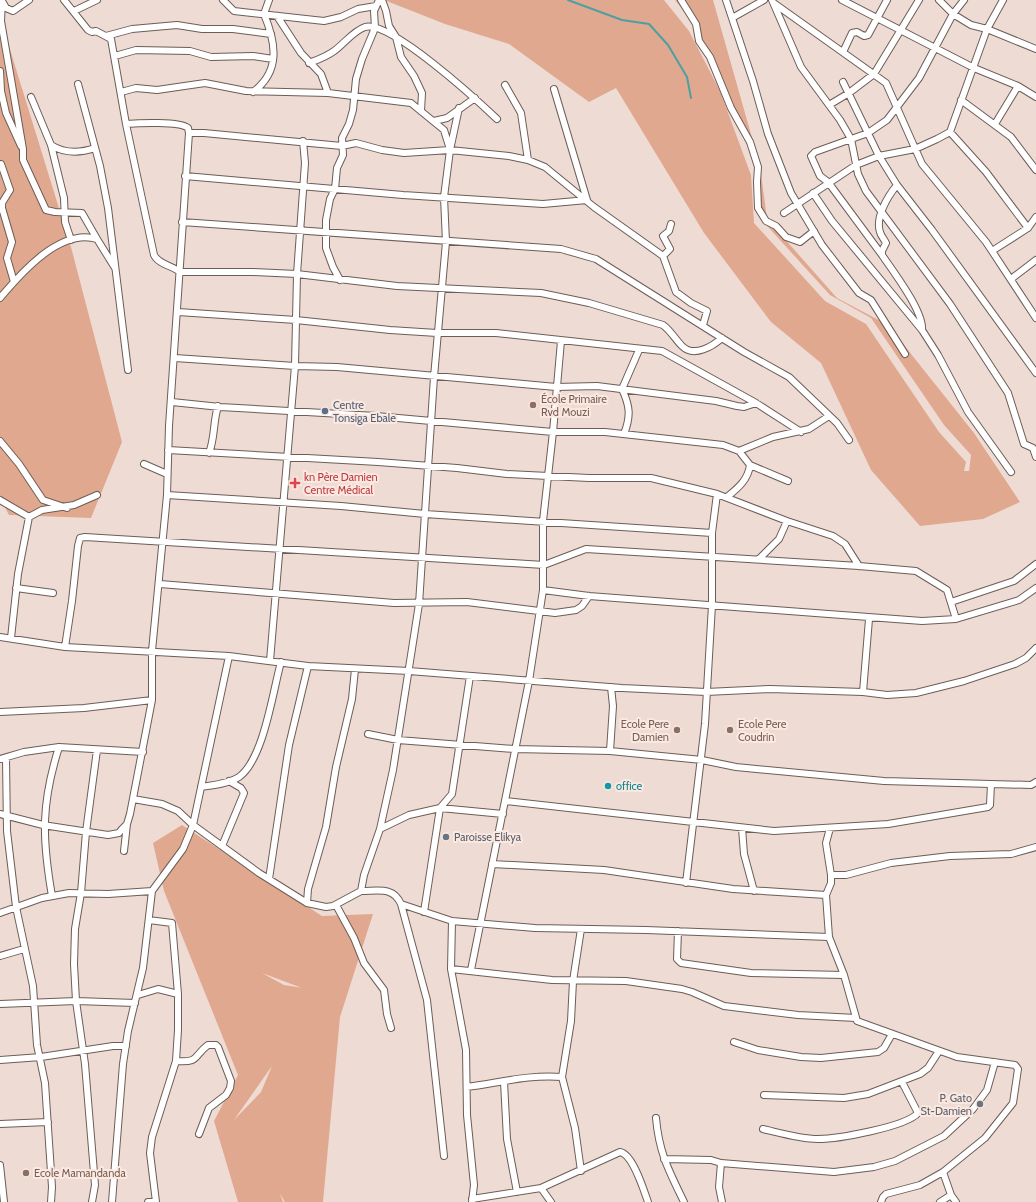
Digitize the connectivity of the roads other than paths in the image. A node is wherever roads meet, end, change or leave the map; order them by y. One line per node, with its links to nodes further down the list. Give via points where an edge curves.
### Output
1 (2, 0): 2 (street, via 6,8 13,11); 25 (street)
2 (28, 0)
3 (64, 0): 19 (street)
4 (97, 0): 19 (street)
5 (223, 0): 20 (street, via 234,10)
6 (269, 0): 20 (street)
7 (382, 0): 31 (street, via 389,26)
8 (681, 0): 100 (street, via 696,24 699,41 710,57 731,108 750,142 758,167 757,205 762,216 788,239 800,242)
9 (726, 0): 23 (street)
10 (764, 0): 23 (street)
11 (842, 0): 24 (street)
12 (887, 0): 24 (street)
13 (919, 0): 28 (street)
14 (939, 0): 21 (street)
15 (964, 0): 21 (street)
16 (1003, 0): 27 (street)
17 (773, 1): 34 (street); 58 (street, via 802,67)
18 (378, 3): 22 (street, via 328,21); 26 (street, via 374,11)
19 (74, 12): 30 (street, via 90,32 96,31)
20 (264, 14): 22 (street); 29 (street)
21 (953, 14): 27 (street, via 971,24); 32 (street)
22 (277, 16): 39 (street)
23 (732, 18): 90 (street, via 768,134)
24 (877, 18): 28 (street); 34 (street, via 868,34 864,36 857,32 852,33)
25 (0, 21): 38 (street)
26 (375, 28): 31 (street); 39 (street, via 362,29 333,52); 54 (street, via 358,67)
27 (987, 28): 33 (street); 40 (street)
28 (900, 30): 32 (street); 42 (street)
29 (271, 34): 30 (street, via 177,25 132,29); 36 (street)
30 (106, 36): 35 (street, via 111,39)
31 (396, 37): 56 (street); 61 (street, via 401,57 422,93)
32 (936, 48): 40 (street); 59 (street)
33 (1036, 49)
34 (843, 52): 42 (street)
35 (115, 56): 36 (street, via 136,50 190,52 211,57 253,56); 49 (street)
36 (273, 59): 50 (street, via 266,80)
37 (0, 62): 38 (street)
38 (7, 62): 74 (street)
39 (309, 63): 51 (street, via 321,74)
40 (974, 68): 46 (street); 57 (street)
41 (0, 71): 48 (street)
42 (874, 74): 52 (street); 59 (street, via 886,83)
43 (843, 82): 52 (street)
44 (78, 84): 73 (street)
45 (505, 85): 78 (street, via 521,113)
46 (1018, 86): 55 (street); 65 (street)
47 (554, 89): 89 (street)
48 (1, 92): 74 (street, via 11,126)
49 (121, 92): 50 (street, via 136,88 157,90 205,83); 64 (street)
50 (253, 92): 51 (street)
51 (328, 93): 54 (street)
52 (849, 94): 58 (street); 68 (street)
53 (32, 97): 71 (street)
54 (354, 97): 61 (street, via 408,102); 72 (street)
55 (1036, 97)
56 (475, 98): 60 (street); 62 (street)
57 (961, 100): 65 (street); 66 (street)
58 (829, 105): 69 (street)
59 (898, 107): 68 (street, via 887,120); 75 (street)
60 (459, 108): 63 (street, via 443,120); 76 (street)
61 (421, 111): 63 (street)
62 (497, 119)
63 (434, 121): 76 (street, via 444,130)
64 (126, 124): 67 (street, via 181,125 188,128); 109 (street, via 154,255 161,262 171,265)
65 (995, 124): 81 (street, via 1011,137)
66 (950, 132): 75 (street); 97 (street, via 986,172)
67 (189, 133): 70 (street); 82 (street)
68 (868, 133): 69 (street); 77 (street)
69 (851, 140): 80 (street); 83 (street, via 815,152 811,156 820,176)
70 (303, 141): 72 (street); 85 (street)
71 (51, 145): 73 (street, via 60,151 69,152); 92 (street, via 64,198)
72 (342, 146): 76 (street, via 356,143 382,150 404,152); 86 (street, via 343,155 337,168)
73 (95, 148): 108 (street, via 108,208)
74 (23, 149): 92 (street, via 23,160 44,208 49,212)
75 (915, 149): 77 (street); 104 (street, via 926,168)
76 (450, 150): 78 (street); 88 (street)
77 (879, 156): 80 (street); 84 (street)
78 (528, 160): 89 (street, via 545,167)
79 (1, 164): 113 (street, via 10,190 2,206 12,242 7,258)
80 (856, 165): 83 (street); 91 (street, via 866,191)
81 (1036, 170)
82 (185, 176): 85 (street); 95 (street)
83 (828, 182): 87 (street); 105 (street)
84 (897, 185): 91 (street); 129 (street)
85 (303, 186): 86 (street); 98 (street)
86 (335, 189): 88 (street); 99 (street, via 330,199)
87 (813, 193): 90 (street); 120 (street, via 832,221)
88 (444, 197): 89 (street, via 543,204); 103 (street)
89 (587, 200): 106 (street)
90 (797, 204): 93 (street); 100 (street)
91 (882, 211): 105 (street, via 879,230 886,243); 147 (street, via 950,304 1008,393 1024,444 1033,448)
92 (64, 212): 101 (street, via 82,213); 102 (street)
93 (784, 213)
94 (1036, 217): 97 (street)
95 (182, 222): 98 (street); 109 (street)
96 (671, 224): 106 (street, via 669,231 663,236 670,249)
97 (1028, 228): 104 (street)
98 (301, 231): 99 (street); 110 (street)
99 (325, 232): 103 (street); 112 (street, via 326,248)
100 (814, 232): 125 (street, via 859,293 871,300)
101 (97, 239): 102 (street, via 86,236); 108 (street)
102 (71, 240): 113 (street, via 37,259)
103 (446, 242): 114 (street); 119 (street, via 561,248 596,258)
104 (992, 251): 111 (street)
105 (882, 255): 120 (street, via 910,297 923,323)
106 (662, 256): 119 (street, via 676,292 707,311)
107 (1036, 260): 111 (street)
108 (117, 272): 128 (street)
109 (180, 272): 110 (street); 116 (street)
110 (297, 274): 112 (street); 118 (street)
111 (1011, 279): 117 (street)
112 (340, 280): 114 (street)
113 (14, 282): 115 (street)
114 (441, 288): 121 (street); 122 (street, via 541,293 589,303 663,325 681,345 689,349 706,349)
115 (0, 298)
116 (178, 312): 118 (street); 126 (street)
117 (1036, 318)
118 (296, 320): 121 (street); 127 (street)
119 (703, 325): 122 (street)
120 (922, 330): 152 (street, via 966,409)
121 (437, 333): 123 (street, via 496,333); 130 (street)
122 (722, 338): 137 (street, via 789,377)
123 (561, 341): 124 (street); 131 (street)
124 (639, 350): 132 (street); 134 (street, via 667,353)
125 (905, 354)
126 (175, 358): 127 (street); 133 (street)
127 (295, 366): 130 (street, via 337,367); 136 (street)
128 (128, 370)
129 (1036, 373)
130 (434, 377): 131 (street); 138 (street)
131 (556, 387): 132 (street, via 597,386); 139 (street)
132 (622, 389): 134 (street, via 744,407); 141 (street, via 630,411)
133 (172, 402): 135 (street); 144 (street)
134 (756, 403): 140 (street)
135 (218, 406): 136 (street); 146 (street)
136 (290, 411): 138 (street); 148 (street)
137 (829, 416): 140 (street); 142 (street, via 844,430)
138 (430, 421): 139 (street); 151 (street)
139 (553, 432): 141 (street); 154 (street)
140 (801, 432): 145 (street, via 773,437)
141 (624, 434): 145 (street, via 723,445)
142 (849, 440)
143 (0, 441): 162 (street, via 43,500)
144 (168, 450): 146 (street); 153 (street)
145 (739, 451): 150 (street)
146 (209, 453): 148 (street)
147 (1036, 457)
148 (286, 458): 151 (street); 161 (street)
149 (144, 464): 153 (street)
150 (750, 465): 155 (street); 159 (street, via 742,484)
151 (427, 466): 154 (street); 163 (street)
152 (1011, 472)
153 (167, 474): 158 (street)
154 (547, 476): 156 (street, via 651,478); 165 (street)
155 (788, 481)
156 (717, 494): 159 (street); 167 (street)
157 (97, 495): 162 (street)
158 (167, 495): 161 (street); 168 (street)
159 (727, 497): 166 (street)
160 (0, 500): 164 (street)
161 (282, 503): 163 (street); 169 (street)
162 (67, 508): 164 (street, via 42,510)
163 (425, 514): 165 (street); 170 (street)
164 (29, 517): 177 (street)
165 (543, 521): 167 (street); 174 (street)
166 (787, 521): 172 (street, via 779,539); 175 (street, via 840,540)
167 (712, 533): 171 (street)
168 (163, 541): 169 (street); 176 (street); 191 (street, via 80,538)
169 (280, 549): 170 (street); 181 (street)
170 (422, 557): 174 (street); 184 (street)
171 (712, 557): 172 (street); 174 (street, via 586,549); 185 (street)
172 (759, 559): 175 (street)
173 (1036, 564): 183 (street, via 1014,581)
174 (544, 565): 179 (street)
175 (859, 566): 183 (street, via 916,571 946,589)
176 (160, 584): 181 (street); 193 (street)
177 (16, 588): 180 (street); 190 (street)
178 (1036, 588): 188 (street, via 1019,600)
179 (543, 590): 182 (street); 186 (street)
180 (53, 593)
181 (277, 594): 184 (street); 195 (street)
182 (589, 596): 185 (street); 186 (street, via 576,610 561,613)
183 (951, 602): 188 (street)
184 (419, 604): 186 (street, via 467,602); 199 (street)
185 (712, 606): 187 (street); 203 (street)
186 (540, 612): 201 (street)
187 (869, 619): 188 (street, via 922,622); 204 (street)
188 (956, 619)
189 (0, 637): 190 (street)
190 (11, 638): 191 (street)
191 (64, 647): 193 (street)
192 (1036, 648): 204 (street, via 1015,664 939,688 892,695)
193 (152, 651): 194 (street); 205 (street)
194 (229, 656): 195 (street); 220 (street)
195 (270, 661): 196 (street)
196 (281, 662): 197 (street); 217 (street, via 268,717 256,752 250,765 240,776)
197 (308, 666): 198 (street); 239 (street, via 289,745)
198 (355, 669): 199 (street); 247 (street, via 352,699 336,767 326,827 308,889)
199 (409, 672): 200 (street); 208 (street)
200 (470, 676): 201 (street); 209 (street)
201 (529, 681): 202 (street); 211 (street)
202 (611, 687): 203 (street); 213 (street, via 614,706)
203 (706, 692): 204 (street, via 770,689); 216 (street)
204 (863, 692)
205 (152, 700): 206 (street, via 84,708); 214 (street)
206 (0, 712)
207 (368, 734): 208 (street)
208 (398, 740): 209 (street); 232 (street)
209 (460, 745): 211 (street); 223 (street, via 452,794)
210 (60, 747): 212 (street); 215 (street, via 24,752); 228 (street, via 50,775)
211 (514, 749): 213 (street); 222 (street)
212 (97, 750): 214 (street); 233 (street)
213 (610, 751): 216 (street)
214 (143, 752): 221 (street)
215 (3, 759): 225 (street)
216 (702, 760): 219 (street, via 736,767 884,781); 226 (street)
217 (229, 781): 220 (street); 234 (street, via 241,788 244,793)
218 (1036, 782): 219 (street, via 1031,785)
219 (991, 784): 231 (street, via 988,807 889,824)
220 (200, 787): 229 (street)
221 (133, 800): 227 (street); 229 (street, via 172,808)
222 (505, 801): 224 (street); 226 (street)
223 (440, 808): 224 (street); 232 (street, via 409,815); 251 (street)
224 (503, 814): 237 (street)
225 (3, 815): 228 (street); 250 (street)
226 (694, 822): 230 (street); 240 (street)
227 (127, 824): 233 (street, via 119,833); 236 (street)
228 (43, 825): 233 (street); 246 (street)
229 (192, 825): 234 (street); 241 (street, via 183,849)
230 (742, 828): 231 (street, via 774,831); 243 (street, via 744,854)
231 (830, 828): 238 (street, via 826,843)
232 (380, 829): 242 (street, via 366,867)
233 (86, 832): 244 (street)
234 (222, 846): 239 (street)
235 (1036, 847): 238 (street, via 1011,854 950,856 891,863 846,875)
236 (124, 851)
237 (492, 864): 240 (street, via 604,870); 255 (street)
238 (831, 875): 245 (street)
239 (269, 879): 247 (street)
240 (686, 883): 243 (street)
241 (152, 891): 244 (street); 253 (street)
242 (361, 891): 248 (street, via 390,891); 249 (street)
243 (754, 891): 245 (street)
244 (81, 893): 246 (street); 267 (street, via 75,929)
245 (826, 895): 258 (street)
246 (52, 896): 250 (street)
247 (307, 903): 249 (street, via 326,907)
248 (401, 904): 251 (street); 292 (street, via 427,1000)
249 (336, 905): 272 (street, via 364,963 384,990)
250 (16, 907): 252 (street); 259 (street)
251 (424, 912): 254 (street)
252 (0, 913)
253 (150, 920): 265 (street, via 172,923); 266 (street)
254 (452, 921): 255 (street); 261 (street)
255 (481, 923): 256 (street); 262 (street)
256 (581, 929): 257 (street); 264 (street)
257 (678, 931): 258 (street); 263 (street, via 677,959 681,963 751,973)
258 (829, 937): 263 (street)
259 (24, 949): 260 (street); 268 (street, via 33,986)
260 (0, 956)
261 (452, 969): 262 (street); 285 (street, via 466,1050)
262 (471, 970): 264 (street)
263 (844, 975): 271 (street)
264 (573, 981): 271 (street, via 626,981 687,990 724,1006 798,1015); 282 (street, via 571,1021)
265 (178, 994): 266 (street, via 158,989); 280 (street)
266 (138, 995): 269 (street)
267 (76, 1001): 268 (street); 269 (street); 276 (street)
268 (33, 1003): 270 (street); 278 (street, via 37,1045)
269 (135, 1003): 275 (street)
270 (0, 1004)
271 (856, 1018): 273 (street, via 860,1024)
272 (391, 1028)
273 (892, 1034): 274 (street, via 884,1048 878,1052 821,1058 779,1055); 277 (street)
274 (734, 1042)
275 (126, 1046): 276 (street); 305 (street, via 115,1143)
276 (82, 1051): 278 (street); 304 (street, via 95,1185)
277 (939, 1051): 281 (street, via 957,1057); 284 (street, via 928,1068)
278 (41, 1057): 279 (street); 288 (street)
279 (0, 1060)
280 (176, 1061): 291 (street, via 195,1060 208,1045 216,1045 230,1081 228,1092 209,1108); 307 (street, via 152,1137 150,1153)
281 (995, 1062): 294 (street, via 987,1090 973,1109 944,1136 895,1161 874,1167 836,1172); 297 (street, via 1016,1066 1018,1069 1013,1103 985,1138)
282 (562, 1078): 283 (street, via 541,1077); 296 (street, via 575,1128)
283 (504, 1082): 285 (street); 299 (street, via 508,1139)
284 (902, 1082): 286 (street, via 868,1094 850,1097); 290 (street, via 918,1113 899,1123 876,1130 817,1139)
285 (467, 1087): 301 (street, via 467,1115 473,1168)
286 (764, 1095)
287 (656, 1118): 293 (street, via 658,1141)
288 (48, 1122): 289 (street); 303 (street)
289 (0, 1124)
290 (763, 1129)
291 (199, 1134)
292 (444, 1156)
293 (664, 1159): 294 (street, via 711,1160); 310 (street)
294 (721, 1163): 311 (street, via 719,1187)
295 (0, 1165): 302 (street)
296 (581, 1171): 298 (street); 309 (street, via 623,1152 633,1166)
297 (943, 1172): 300 (street); 312 (street, via 920,1185 886,1194)
298 (542, 1188): 299 (street); 308 (street)
299 (517, 1192): 301 (street)
300 (951, 1196): 313 (street); 314 (street)
301 (472, 1201)
302 (4, 1202)
303 (51, 1202)
304 (92, 1202)
305 (112, 1202)
306 (148, 1202): 307 (street)
307 (156, 1202)
308 (551, 1202)
309 (648, 1202)
310 (684, 1202)
311 (722, 1202)
312 (881, 1202)
313 (940, 1202)
314 (956, 1202)

